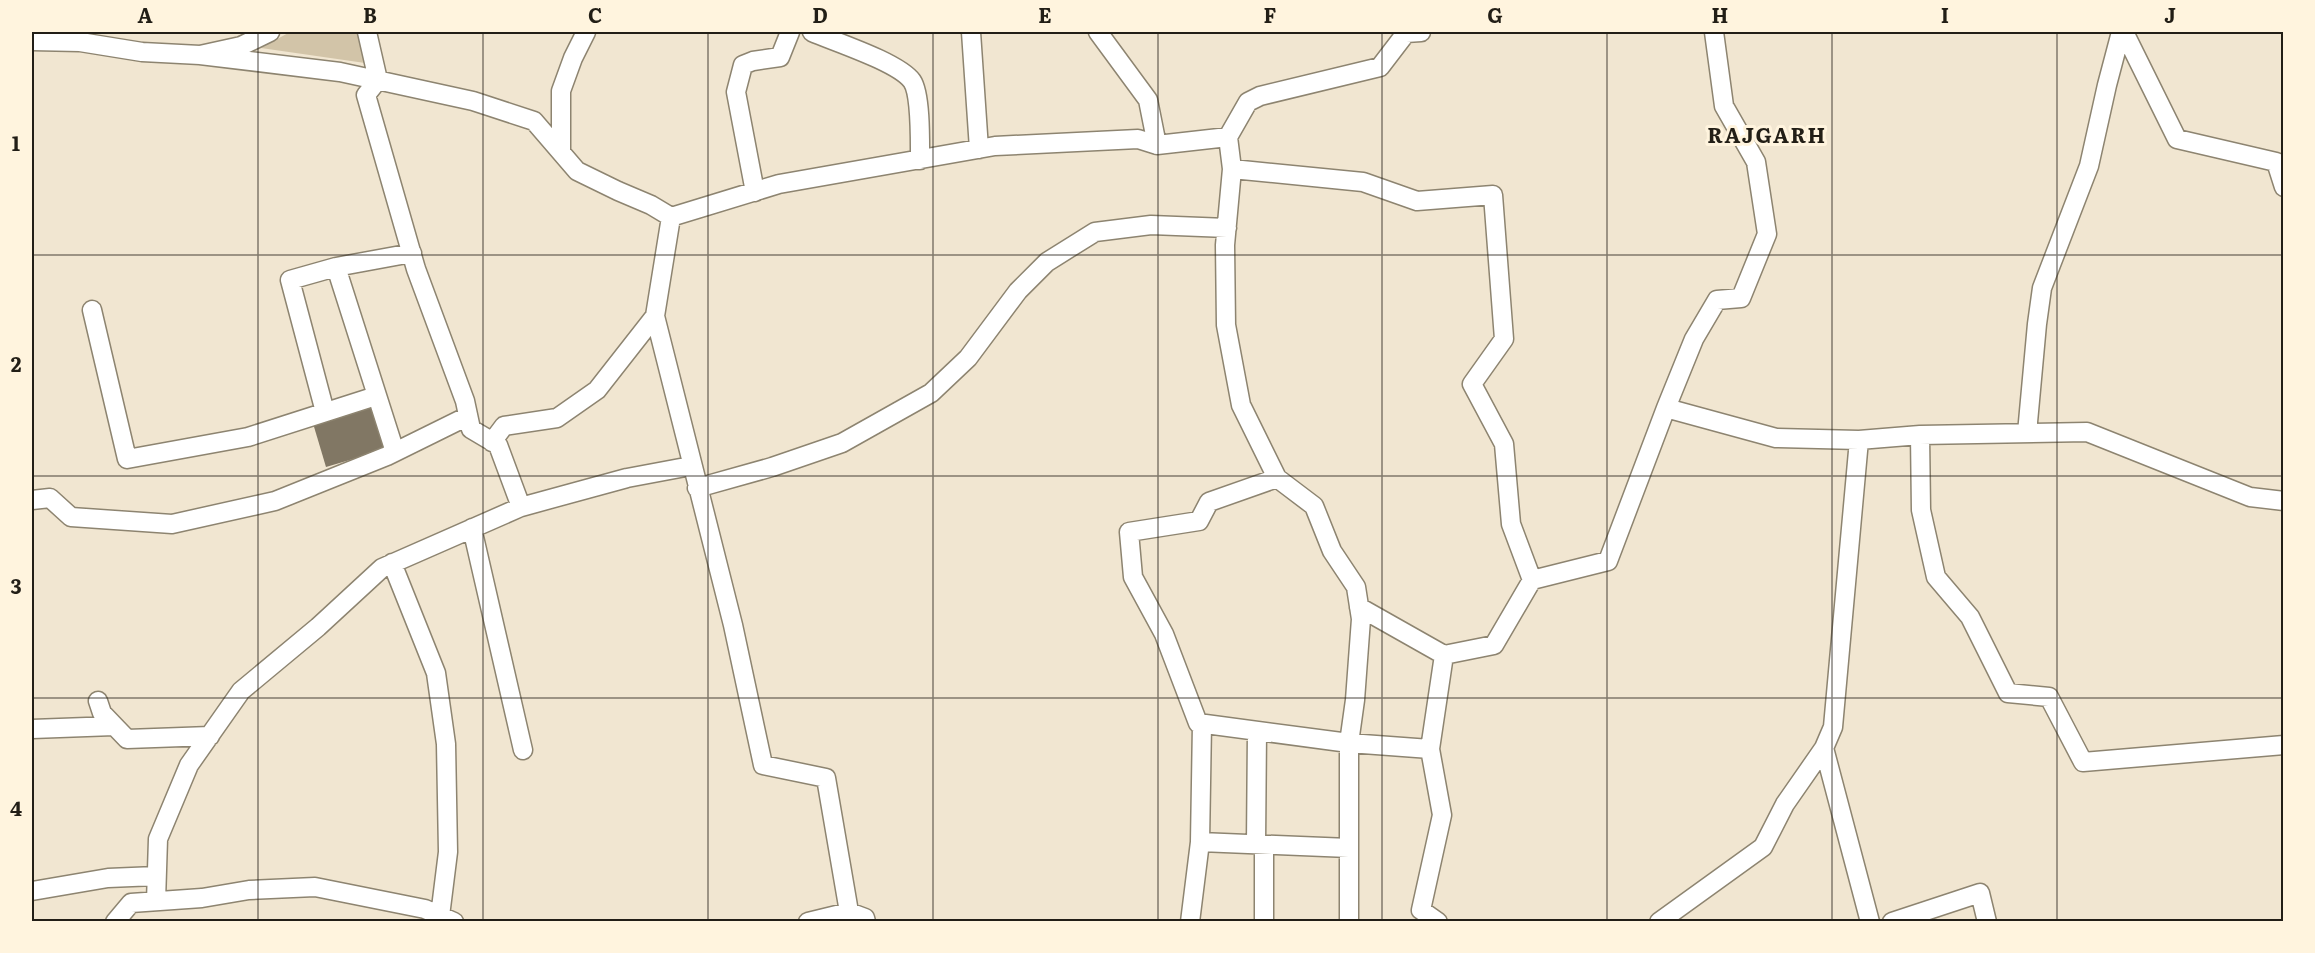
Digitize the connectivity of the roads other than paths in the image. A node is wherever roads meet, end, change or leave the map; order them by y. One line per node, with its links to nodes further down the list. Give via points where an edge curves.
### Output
1 (270, 32): 12 (street, via 241,46)
2 (367, 32): 13 (street)
3 (586, 32): 17 (street, via 561,91)
4 (790, 32): 21 (street, via 780,57 743,65 736,92)
5 (812, 32): 18 (street, via 894,67 912,82 917,100)
6 (971, 32): 16 (street)
7 (1098, 32): 15 (street, via 1148,100)
8 (1411, 32): 14 (street, via 1380,66 1248,102)
9 (1714, 32): 29 (street, via 1724,106 1756,162 1767,234 1741,298 1718,300 1694,339)
10 (2123, 32): 20 (street, via 2178,139 2276,162); 32 (street, via 2089,166 2042,288)
11 (43, 38): 12 (street, via 142,52)
12 (200, 55): 13 (street)
13 (378, 80): 17 (street, via 473,101 534,121); 24 (street, via 366,95)
14 (1228, 137): 15 (street); 19 (street)
15 (1156, 145): 16 (street, via 1138,139)
16 (979, 149): 18 (street)
17 (561, 152): 22 (street, via 577,171)
18 (920, 160): 21 (street, via 779,184)
19 (1232, 169): 23 (street); 45 (street, via 1363,182 1417,201 1493,195 1504,339 1472,384 1504,444 1510,524)
20 (2283, 187)
21 (755, 192): 22 (street)
22 (671, 217): 27 (street)
23 (1227, 228): 38 (street, via 1226,325 1241,405); 39 (street, via 1151,225 1095,232 1032,276 968,358 931,393 842,443 772,468)
24 (412, 253): 25 (street); 31 (street)
25 (336, 267): 28 (street); 30 (street, via 290,280)
26 (92, 310): 30 (street, via 127,459 248,437)
27 (655, 316): 35 (street, via 597,390 556,418 504,426); 37 (street)
28 (376, 396): 30 (street); 36 (street)
29 (1666, 408): 34 (street, via 1776,438); 45 (street, via 1608,561)
30 (325, 412)
31 (468, 416): 35 (street, via 471,429); 36 (street)
32 (2027, 433): 33 (street); 41 (street, via 2087,432 2250,497)
33 (1920, 435): 34 (street); 55 (street, via 1921,510 1936,577 1970,617 2008,693 2049,697 2083,762)
34 (1859, 440): 56 (street, via 1833,728)
35 (492, 442): 42 (street, via 498,445)
36 (395, 452): 40 (street, via 275,501 172,524 71,517 50,498)
37 (691, 466): 39 (street); 42 (street, via 627,478)
38 (1277, 478): 46 (street, via 1314,506 1332,551 1356,587); 49 (street, via 1209,502 1199,522 1129,532 1133,577 1164,634 1198,723)
39 (697, 488): 65 (street, via 733,625 763,765 826,778)
40 (32, 501)
41 (2283, 501)
42 (521, 507): 43 (street)
43 (472, 528): 44 (street); 58 (street)
44 (392, 563): 53 (street, via 241,691); 66 (street, via 438,685 446,744)
45 (1532, 580): 47 (street, via 1494,645)
46 (1359, 607): 47 (street); 54 (street, via 1355,700)
47 (1444, 655): 57 (street)
48 (98, 701): 50 (street, via 102,713)
49 (1202, 724): 52 (street); 59 (street)
50 (114, 726): 51 (street); 53 (street, via 128,739)
51 (32, 729)
52 (1257, 731): 54 (street); 60 (street)
53 (210, 736): 62 (street, via 189,765 158,839)
54 (1348, 743): 57 (street); 61 (street)
55 (2283, 745)
56 (1824, 748): 74 (street, via 1785,804 1763,847); 75 (street)
57 (1430, 749): 73 (street, via 1442,815 1421,910)
58 (524, 750)
59 (1200, 842): 60 (street); 70 (street)
60 (1260, 844): 61 (street); 71 (street)
61 (1349, 848): 72 (street)
62 (156, 876): 63 (street, via 108,878); 64 (street)
63 (32, 891)
64 (156, 901): 66 (street, via 249,890 315,888 424,909); 67 (street, via 131,903)
65 (849, 912): 68 (street); 69 (street)
66 (447, 919)
67 (116, 921)
68 (808, 921)
69 (866, 921)
70 (1190, 921)
71 (1264, 921)
72 (1349, 921)
73 (1438, 921)
74 (1659, 921)
75 (1870, 921)
76 (1892, 921): 77 (street, via 1980,893)
77 (1987, 921)

